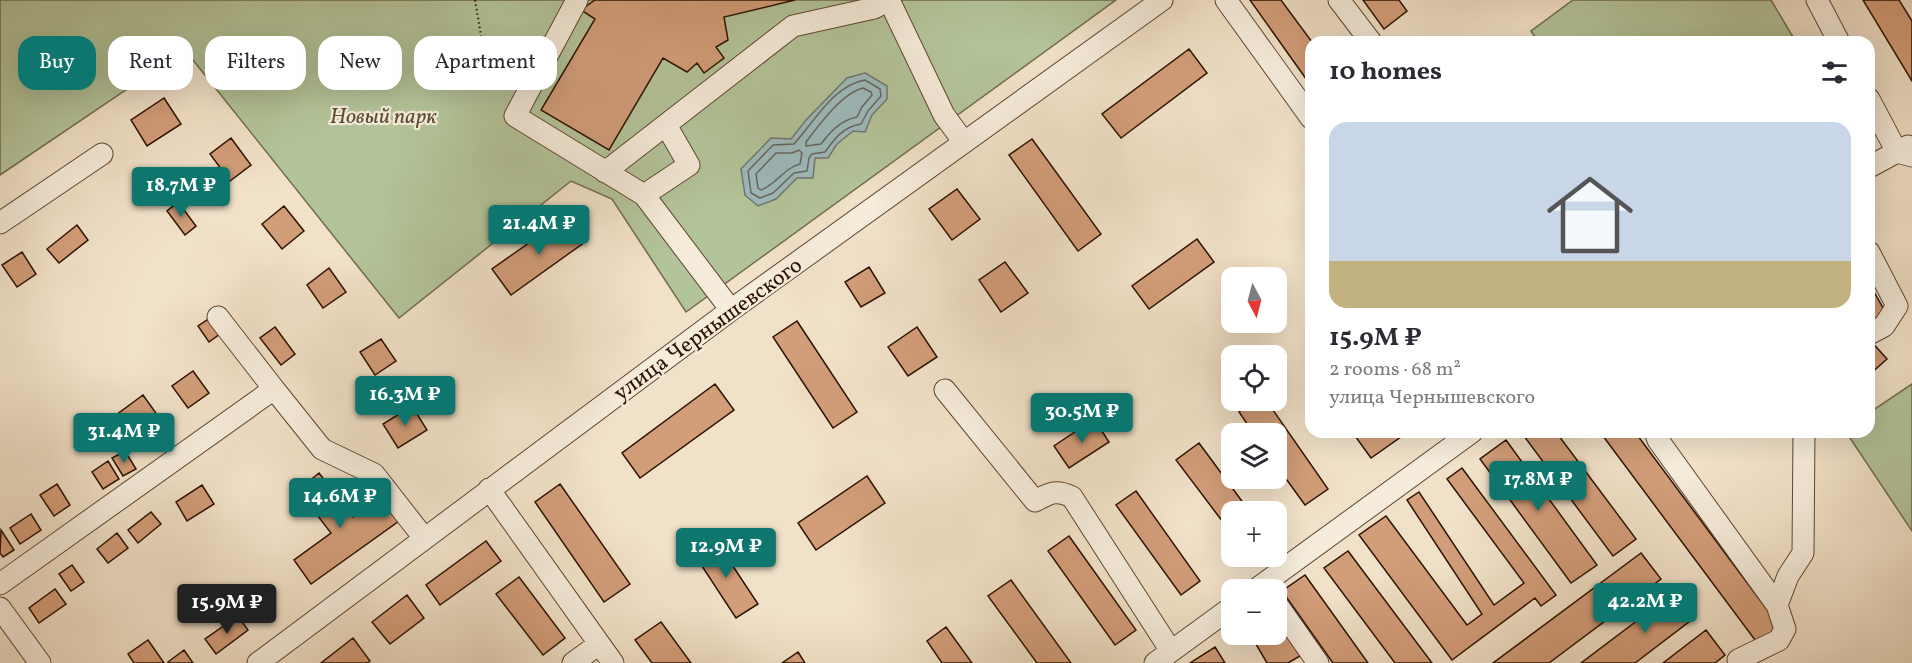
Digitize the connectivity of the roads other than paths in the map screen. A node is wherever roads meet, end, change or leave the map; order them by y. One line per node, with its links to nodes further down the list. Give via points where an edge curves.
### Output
1 (577, 0): 16 (street, via 515,116)
2 (889, 0): 11 (street, via 874,8 793,26); 12 (street, via 944,115)
3 (1162, 0): 12 (street, улица Чернышевского)
4 (1226, 0): 10 (street)
5 (1339, 0): 7 (street)
6 (1817, 0): 8 (street)
7 (1366, 36)
8 (1836, 36)
9 (1875, 107): 13 (street)
10 (1305, 110)
11 (666, 125): 16 (street); 17 (street, via 689,165)
12 (963, 141): 20 (street, улица Чернышевского)
13 (1907, 151): 15 (street)
14 (102, 154): 18 (street)
15 (1875, 164)
16 (605, 172): 17 (street)
17 (644, 195): 20 (street)
18 (0, 223)
19 (1875, 264): 22 (street, via 1897,306 1884,326)
20 (731, 310): 28 (street, улица Чернышевского)
21 (219, 317): 23 (street)
22 (1875, 331)
23 (274, 389): 29 (street, via 322,449 374,474); 31 (street)
24 (945, 390): 37 (street, via 1035,501 1062,492 1072,498)
25 (1464, 438): 30 (street)
26 (1657, 438): 32 (street)
27 (1804, 438): 32 (street, via 1803,554 1788,576)
28 (489, 489): 29 (street, улица Чернышевского); 36 (street)
29 (424, 538): 40 (street, улица Чернышевского)
30 (1274, 579)
31 (0, 584)
32 (1777, 605): 38 (street, via 1785,629 1779,640)
33 (0, 608): 39 (street)
34 (1221, 615): 37 (street)
35 (1287, 619): 43 (street)
36 (599, 644): 41 (street); 42 (street)
37 (1163, 657)
38 (1738, 660)
39 (40, 663)
40 (258, 663)
41 (573, 663)
42 (613, 663)
43 (1318, 663)

